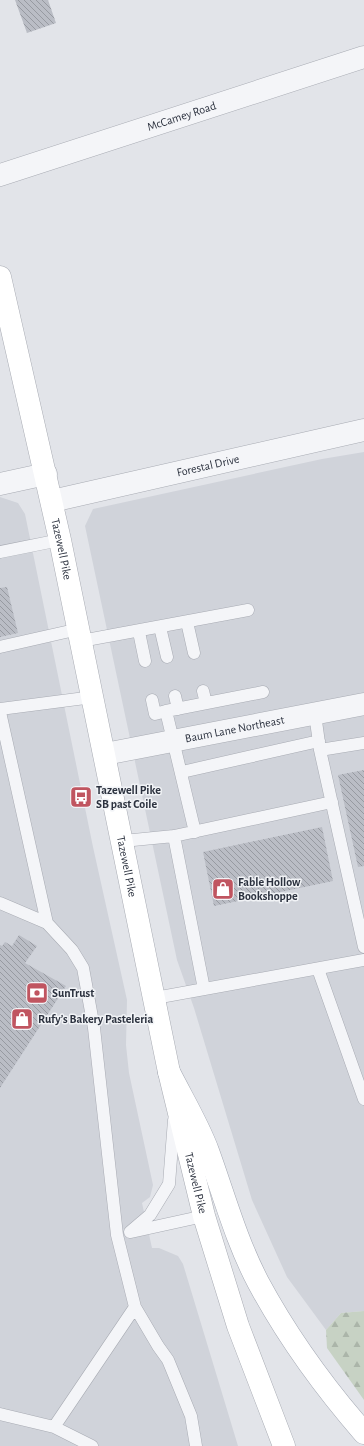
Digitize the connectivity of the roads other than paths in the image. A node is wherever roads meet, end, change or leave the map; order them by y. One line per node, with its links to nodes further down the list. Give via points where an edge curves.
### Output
1 (364, 57): 2 (street, McCamey Road)
2 (0, 175)
3 (0, 277): 5 (main road, Tazewell Pike)
4 (364, 430): 7 (street, Forestal Drive)
5 (46, 474): 6 (street); 7 (main road, Tazewell Pike)
6 (0, 484)
7 (52, 501): 8 (main road, Tazewell Pike)
8 (60, 540): 9 (lane); 14 (main road, Tazewell Pike)
9 (0, 552)
10 (248, 610): 11 (lane)
11 (187, 622): 12 (lane); 16 (lane)
12 (160, 628): 13 (lane); 17 (lane)
13 (139, 632): 14 (lane); 18 (lane)
14 (80, 635): 15 (lane); 22 (main road, Tazewell Pike)
15 (0, 646)
16 (194, 653)
17 (167, 657)
18 (145, 662)
19 (203, 691): 24 (lane)
20 (263, 692): 24 (lane)
21 (175, 696): 27 (lane)
22 (93, 697): 26 (lane); 33 (main road, Tazewell Pike)
23 (152, 700): 27 (lane, via 155,714)
24 (206, 703): 27 (lane)
25 (364, 704): 29 (street, Baum Lane Northeast)
26 (0, 709)
27 (172, 710): 30 (lane)
28 (0, 712): 40 (lane)
29 (315, 714): 30 (street, Baum Lane Northeast); 32 (lane)
30 (173, 741): 33 (street, Baum Lane Northeast); 34 (lane)
31 (364, 743): 32 (lane)
32 (320, 746): 34 (lane); 35 (lane)
33 (105, 754): 38 (main road, Tazewell Pike)
34 (182, 772): 36 (lane)
35 (332, 802): 36 (lane); 41 (lane)
36 (195, 832): 37 (lane)
37 (174, 836): 38 (lane); 44 (lane)
38 (123, 841): 45 (main road, Tazewell Pike)
39 (0, 903): 40 (lane)
40 (47, 923): 51 (lane, via 72,950 83,968 94,1028)
41 (364, 947)
42 (364, 960): 43 (lane)
43 (318, 968): 44 (lane); 48 (lane)
44 (204, 989): 45 (lane)
45 (155, 998): 46 (main road, Tazewell Pike)
46 (169, 1072): 47 (main road, Tazewell Pike); 55 (main road, via 207,1149 235,1232 258,1281 287,1332)
47 (176, 1099): 49 (main road, Tazewell Pike); 50 (lane, via 169,1184 150,1215)
48 (364, 1099)
49 (204, 1216): 50 (lane); 58 (main road, Tazewell Pike, via 238,1326)
50 (130, 1232): 51 (lane)
51 (117, 1235): 52 (lane)
52 (135, 1307): 54 (lane); 57 (lane, via 168,1360 192,1416)
53 (0, 1414): 54 (lane)
54 (54, 1427): 56 (lane)
55 (364, 1433)
56 (92, 1446)
57 (196, 1446)
58 (284, 1446)

